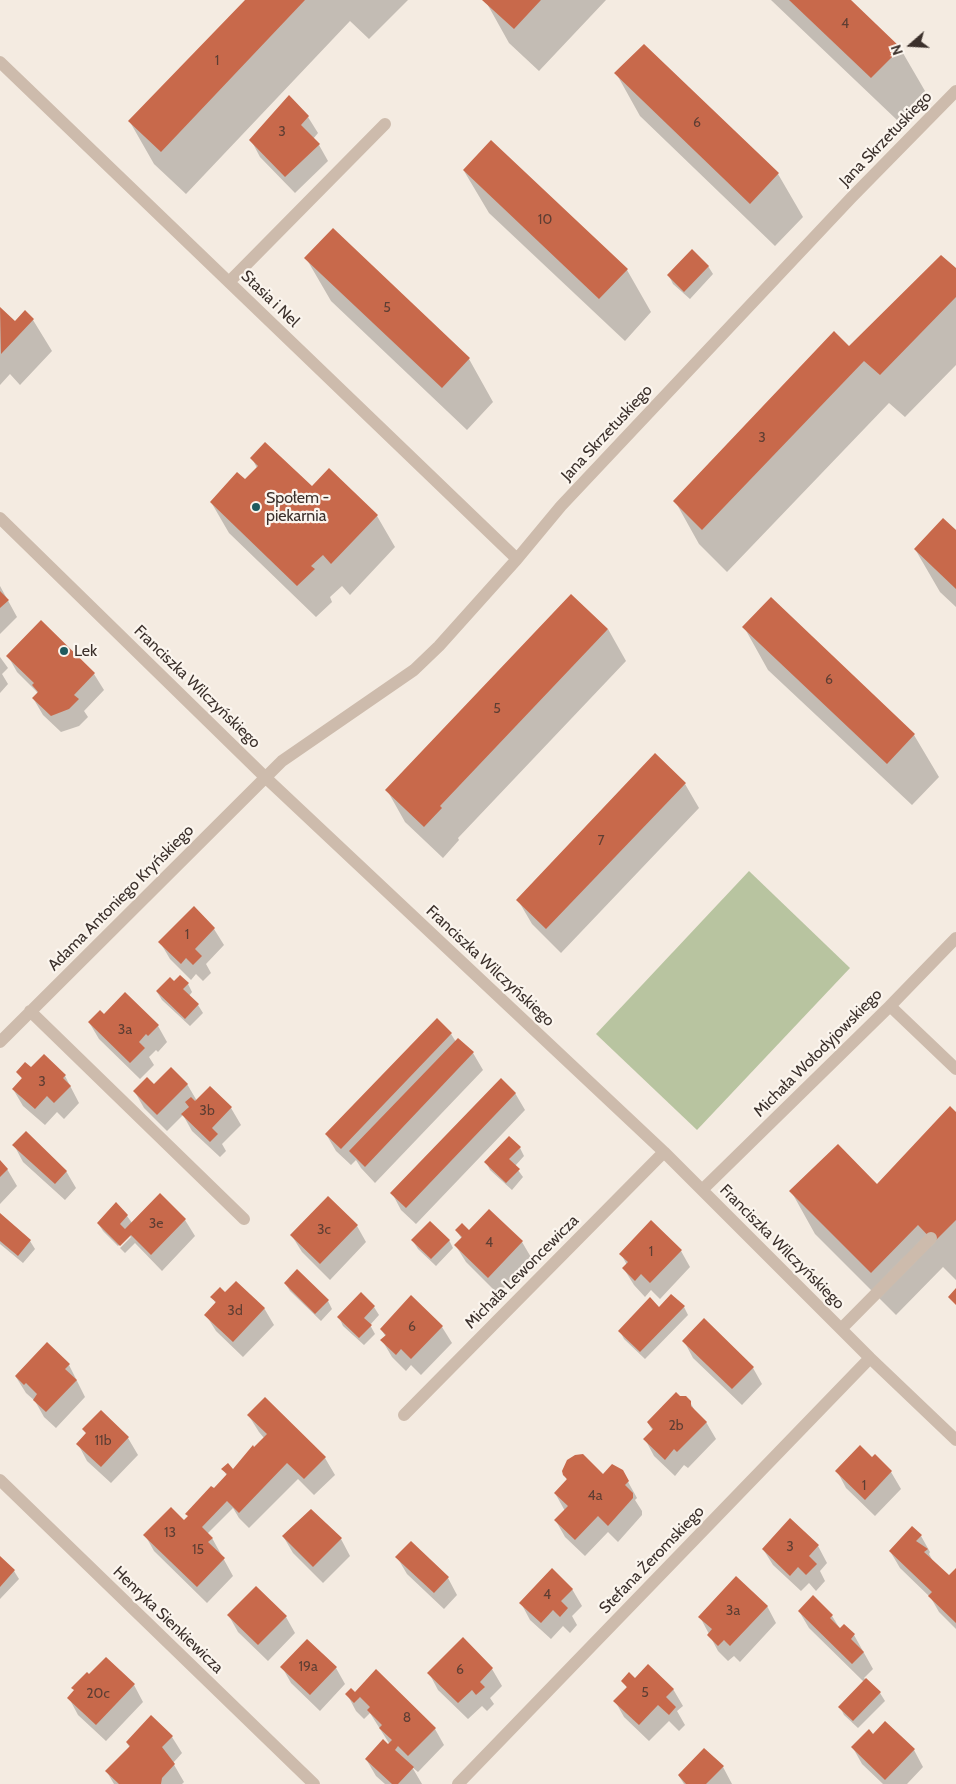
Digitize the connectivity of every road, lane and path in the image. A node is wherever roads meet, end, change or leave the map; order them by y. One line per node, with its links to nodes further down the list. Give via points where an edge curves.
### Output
1 (0, 62): 4 (street, Stasia i Nel)
2 (956, 91): 6 (street, Jana Skrzetuskiego, via 567,500)
3 (385, 124): 4 (street)
4 (229, 282): 6 (street, Stasia i Nel)
5 (0, 518): 7 (street, Franciszka Wilczyńskiego)
6 (517, 558): 7 (street, Jana Skrzetuskiego, via 414,670 282,761)
7 (266, 777): 10 (street, Adama Antoniego Kryńskiego); 13 (street, Franciszka Wilczyńskiego)
8 (956, 938): 9 (street, Michała Wołodyjowskiego)
9 (890, 1006): 12 (street); 14 (street, Michała Wołodyjowskiego)
10 (30, 1011): 11 (street, Adama Antoniego Kryńskiego); 15 (street)
11 (0, 1042)
12 (956, 1069)
13 (664, 1152): 14 (street, Franciszka Wilczyńskiego); 19 (street, Michała Lewoncewicza)
14 (702, 1190): 17 (street, Franciszka Wilczyńskiego)
15 (244, 1219)
16 (931, 1238): 17 (street)
17 (841, 1329): 18 (street, Franciszka Wilczyńskiego)
18 (870, 1358): 20 (street, Franciszka Wilczyńskiego); 23 (street, Stefana Żeromskiego)
19 (404, 1415)
20 (956, 1440)
21 (0, 1480): 22 (street, Henryka Sienkiewicza)
22 (314, 1784)
23 (458, 1784)

